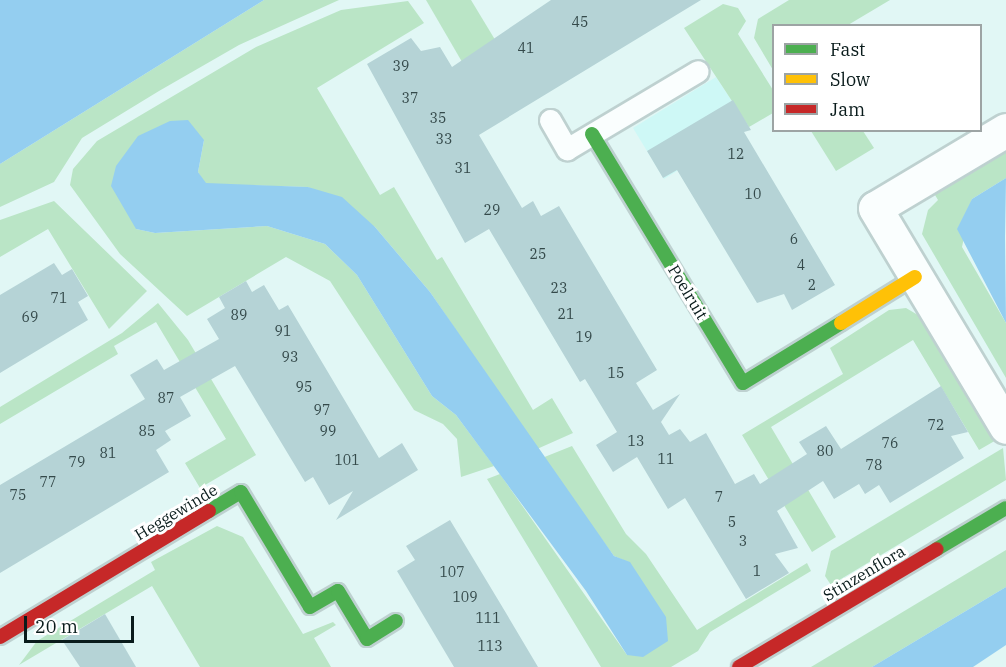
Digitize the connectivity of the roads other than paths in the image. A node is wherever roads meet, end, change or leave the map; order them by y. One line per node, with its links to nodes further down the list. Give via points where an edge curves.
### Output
1 (698, 71): 4 (lane)
2 (550, 120): 4 (lane, via 567,148)
3 (1006, 130): 5 (street, via 875,208)
4 (592, 134): 5 (street, Poelruit, via 743,383)
5 (915, 277): 6 (street)
6 (1006, 427)
7 (1006, 508): 10 (street, Stinzenflora)
8 (396, 621): 9 (street, Heggewinde, via 367,639 338,591 310,607 241,492)
9 (0, 636)
10 (739, 667)

